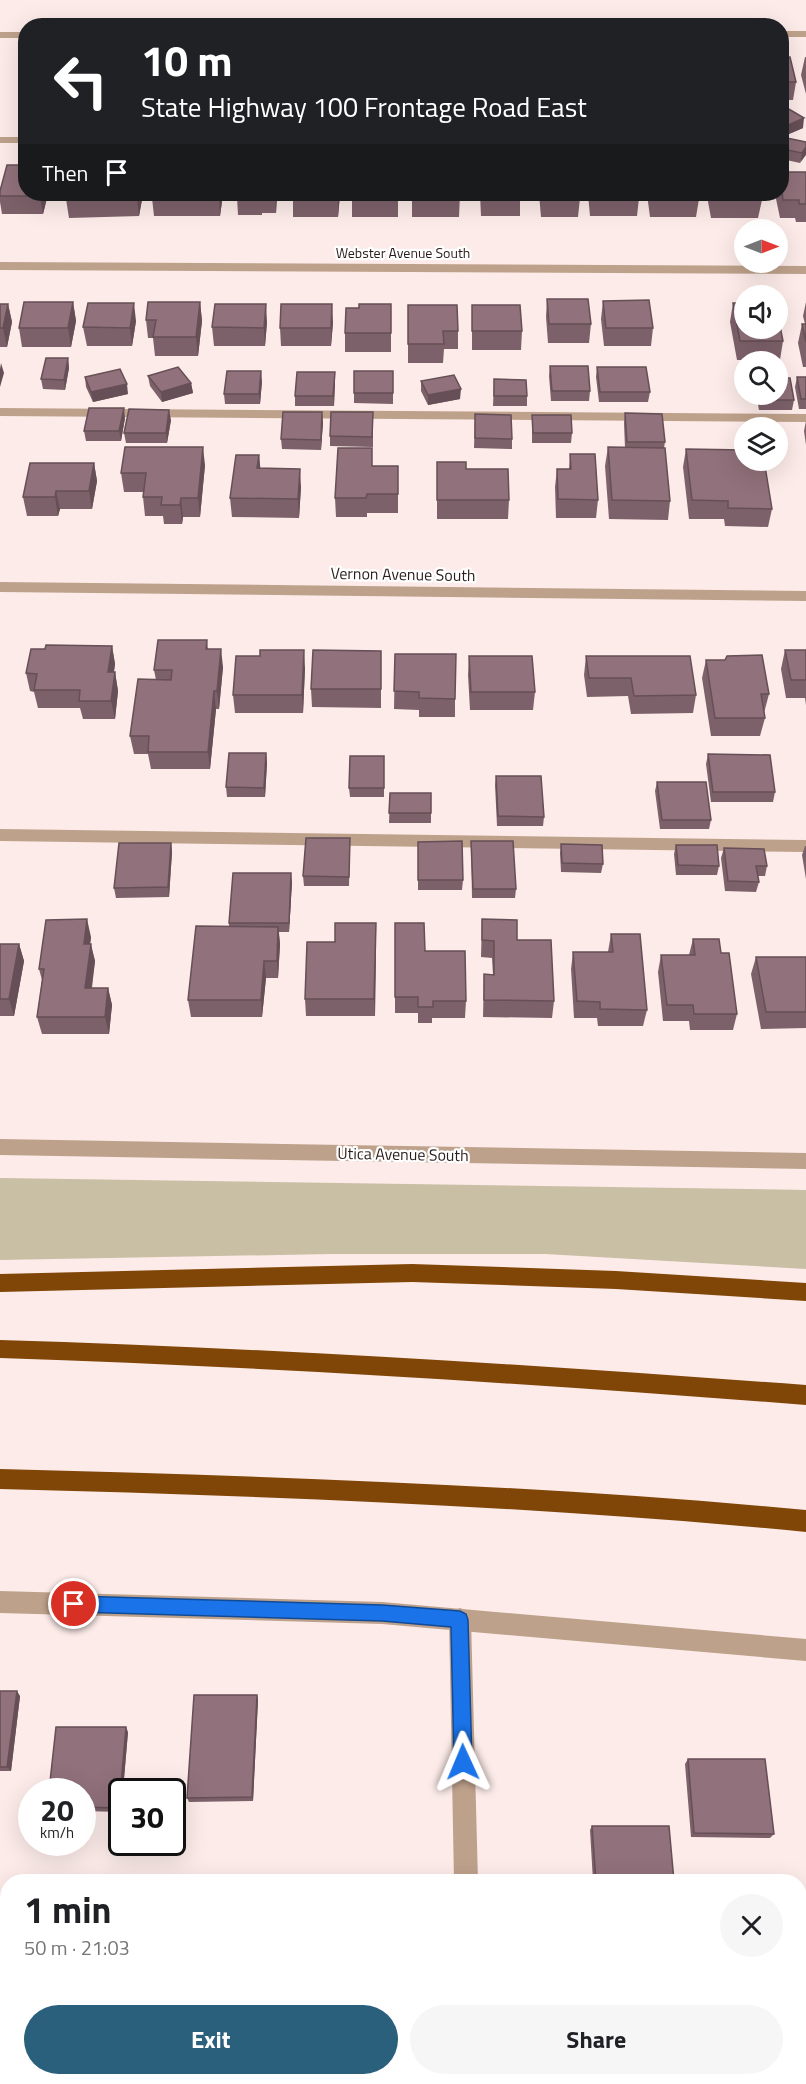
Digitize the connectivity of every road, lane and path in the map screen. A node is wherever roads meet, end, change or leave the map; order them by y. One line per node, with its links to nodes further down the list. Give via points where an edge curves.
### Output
1 (789, 34): 2 (street)
2 (806, 34)
3 (18, 35): 4 (street)
4 (0, 36)
5 (0, 140): 6 (street)
6 (18, 140)
7 (0, 266): 8 (street, Webster Avenue South)
8 (806, 270)
9 (0, 412): 10 (street)
10 (806, 418)
11 (0, 587): 12 (street, Vernon Avenue South)
12 (806, 596)
13 (0, 835): 14 (street)
14 (806, 846)
15 (0, 1147): 16 (street, Utica Avenue South)
16 (806, 1161)
17 (0, 1283): 18 (highway, via 412,1273)
18 (806, 1292)
19 (0, 1349): 20 (highway, via 211,1355)
20 (806, 1395)
21 (0, 1479): 22 (highway, via 448,1494 715,1511)
22 (806, 1521)
23 (0, 1602): 24 (street, via 382,1613)
24 (460, 1620): 25 (street); 26 (street)
25 (806, 1650)
26 (466, 1874)

